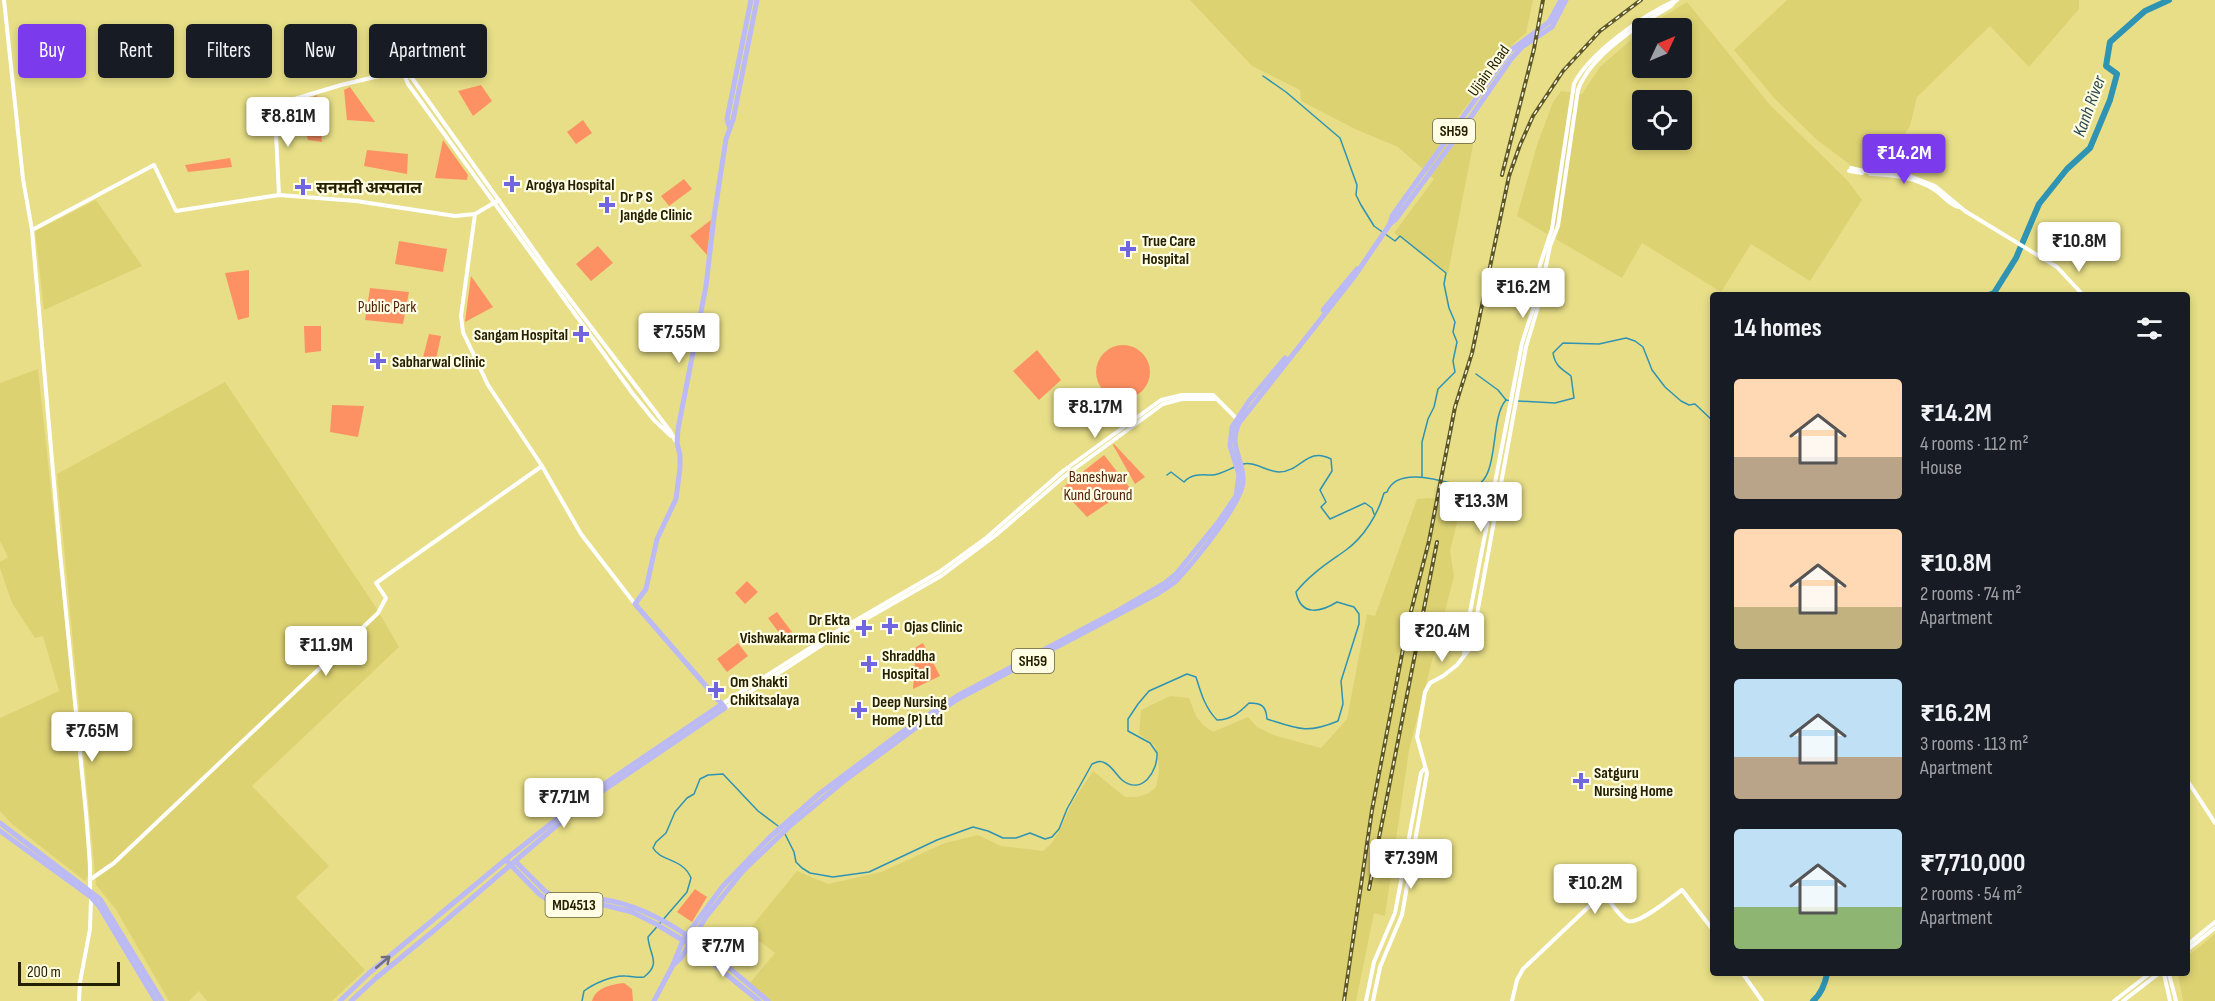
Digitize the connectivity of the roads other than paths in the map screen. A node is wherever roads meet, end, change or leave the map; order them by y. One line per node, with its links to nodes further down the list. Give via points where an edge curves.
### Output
1 (4, 0): 17 (street)
2 (751, 0): 10 (main road, via 727,119)
3 (757, 0): 10 (main road)
4 (1561, 0): 15 (main road, SH59, via 1549,22 1510,51)
5 (1566, 0): 15 (main road, Ujjain Road / SH59, via 1552,27 1511,59)
6 (1676, 1): 24 (street, via 1623,37 1580,84 1558,226 1526,346 1471,647); 24 (street, via 1626,30 1574,84 1552,229 1522,343)
7 (371, 78): 12 (street, via 268,107 276,134)
8 (406, 78): 14 (street)
9 (412, 78): 13 (street)
10 (729, 126): 21 (main road, via 706,286)
11 (1850, 170): 18 (street, via 1909,178 1934,189 1954,206 2057,267)
12 (279, 195): 16 (street, via 356,201 455,216); 17 (street, via 176,211 154,165)
13 (499, 200): 14 (street); 20 (street)
14 (494, 204): 16 (street); 20 (street, via 633,394)
15 (1398, 212): 19 (main road, SH59, via 1354,278)
16 (475, 214): 22 (street, via 461,316 463,330 488,385)
17 (32, 230): 33 (street)
18 (2080, 292)
19 (1238, 421): 25 (street, via 1215,397 1182,395 1161,400 1063,471 987,539 929,579 850,622); 39 (main road, SH59, via 1234,438 1242,491 1232,510 1172,584 958,699 895,742 778,833 735,879)
20 (671, 436): 21 (street)
21 (677, 443): 23 (main road, via 680,468 675,501 657,539 646,589)
22 (542, 466): 23 (street, via 581,534); 33 (street, via 376,583 386,598 378,613 114,863)
23 (635, 604): 25 (main road)
24 (1464, 654): 26 (street, via 1457,665 1426,688 1417,737)
25 (724, 706): 31 (main road, via 601,785); 32 (main road, via 576,809)
26 (1424, 768): 55 (street, via 1395,914 1374,962); 56 (street, via 1427,774 1402,915 1380,967)
27 (2190, 785): 29 (street)
28 (0, 823): 34 (main road)
29 (2215, 823)
30 (0, 831): 35 (main road)
31 (508, 858): 32 (main road, MD4513); 50 (main road, one-way to 31)
32 (514, 864): 39 (main road, MD4513, via 559,901 582,897 627,904); 51 (main road)
33 (90, 879): 34 (street)
34 (90, 890): 35 (street); 49 (main road, via 105,906)
35 (91, 897): 47 (street); 48 (main road)
36 (2215, 922): 40 (street)
37 (1710, 926): 57 (street, via 1682,890 1632,921 1626,920 1601,895 1523,969)
38 (2215, 928): 41 (street)
39 (688, 939): 52 (main road); 53 (main road); 54 (main road)
40 (2190, 943)
41 (2190, 948)
42 (1744, 976): 58 (street)
43 (2147, 976): 59 (street)
44 (2155, 976): 60 (street)
45 (2164, 976): 61 (street)
46 (2170, 976): 62 (street)
47 (79, 1001)
48 (156, 1001)
49 (162, 1001)
50 (340, 1001)
51 (351, 1001)
52 (654, 1001)
53 (759, 1001)
54 (768, 1001)
55 (1366, 1001)
56 (1373, 1001)
57 (1512, 1001)
58 (1762, 1001)
59 (2114, 1001)
60 (2123, 1001)
61 (2170, 1001)
62 (2176, 1001)

